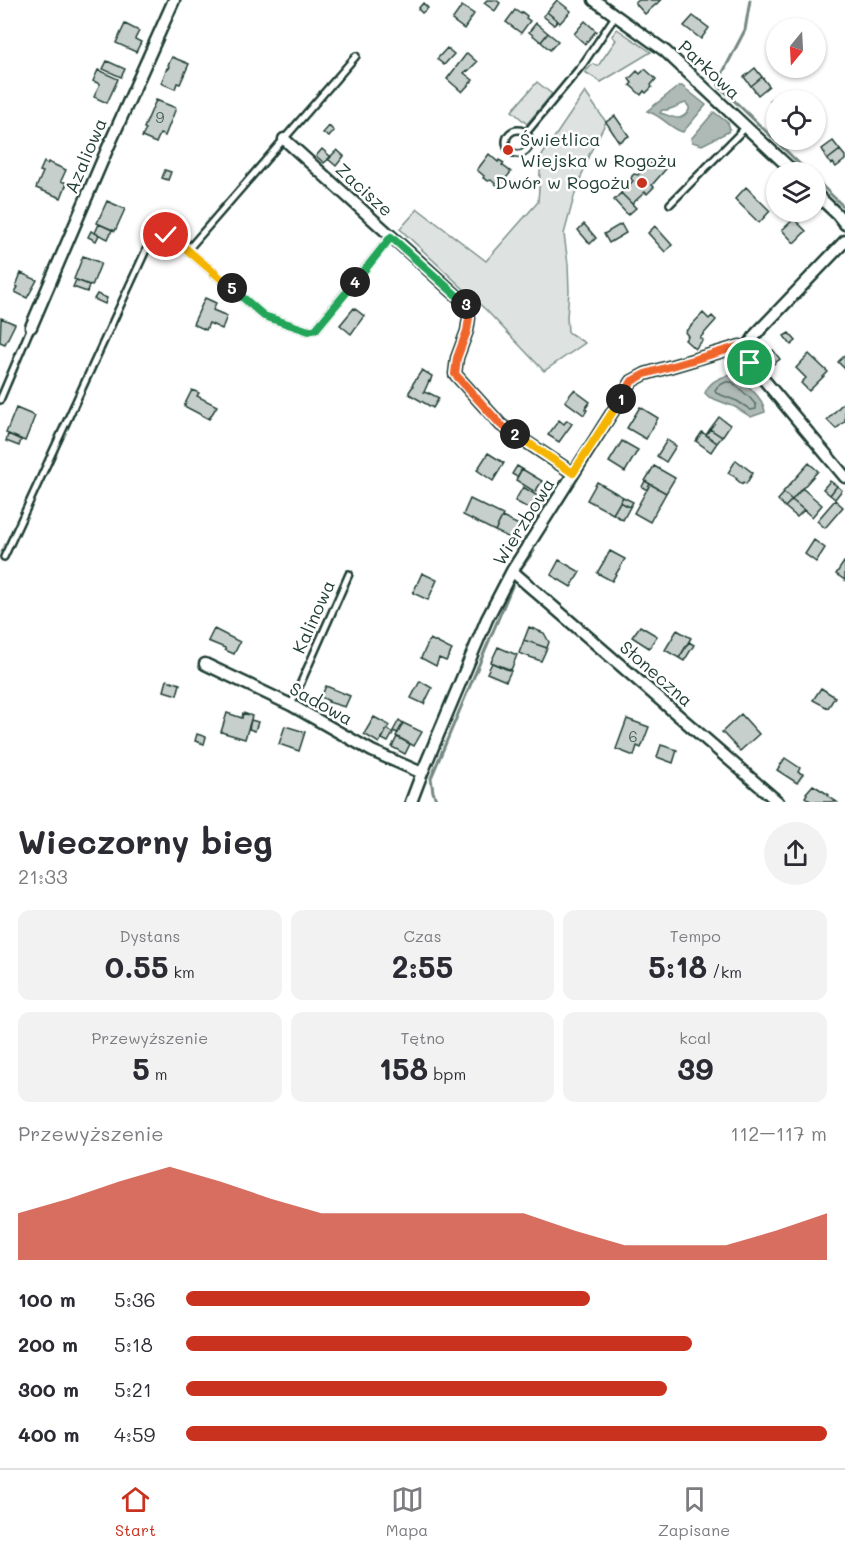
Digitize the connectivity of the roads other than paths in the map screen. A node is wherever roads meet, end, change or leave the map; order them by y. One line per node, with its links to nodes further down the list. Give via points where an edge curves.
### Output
1 (174, 0): 15 (street, Azaliowa)
2 (594, 0): 3 (street, Parkowa)
3 (616, 15): 5 (street, Parkowa, via 665,51); 6 (lane, via 583,64)
4 (356, 57): 7 (lane)
5 (746, 127): 8 (street, Parkowa); 9 (lane)
6 (526, 133): 6 (lane, via 519,130 507,136 505,142 512,154 526,152 530,146)
7 (284, 139): 12 (street, Zacisze); 14 (lane)
8 (783, 162)
9 (670, 204)
10 (826, 204): 11 (street)
11 (845, 224)
12 (391, 237): 18 (street, Zacisze, via 466,304 467,331 455,374 501,425); 20 (lane, via 316,329 309,331 264,316 177,241 159,232 152,237)
13 (845, 241): 16 (street)
14 (192, 245)
15 (31, 327): 17 (lane)
16 (747, 348): 18 (street, Wierzbowa, via 740,346 632,381); 19 (street, via 750,363)
17 (0, 400)
18 (573, 473): 21 (street, Wierzbowa)
19 (845, 477)
20 (4, 557)
21 (512, 571): 25 (street, Wierzbowa, via 487,619); 27 (street, Słoneczna)
22 (349, 574): 24 (lane, Kalinowa)
23 (205, 664): 24 (street, Sadowa)
24 (291, 705): 25 (street, Sadowa, via 372,751)
25 (422, 773): 26 (street, Wierzbowa)
26 (411, 802)
27 (778, 802)

